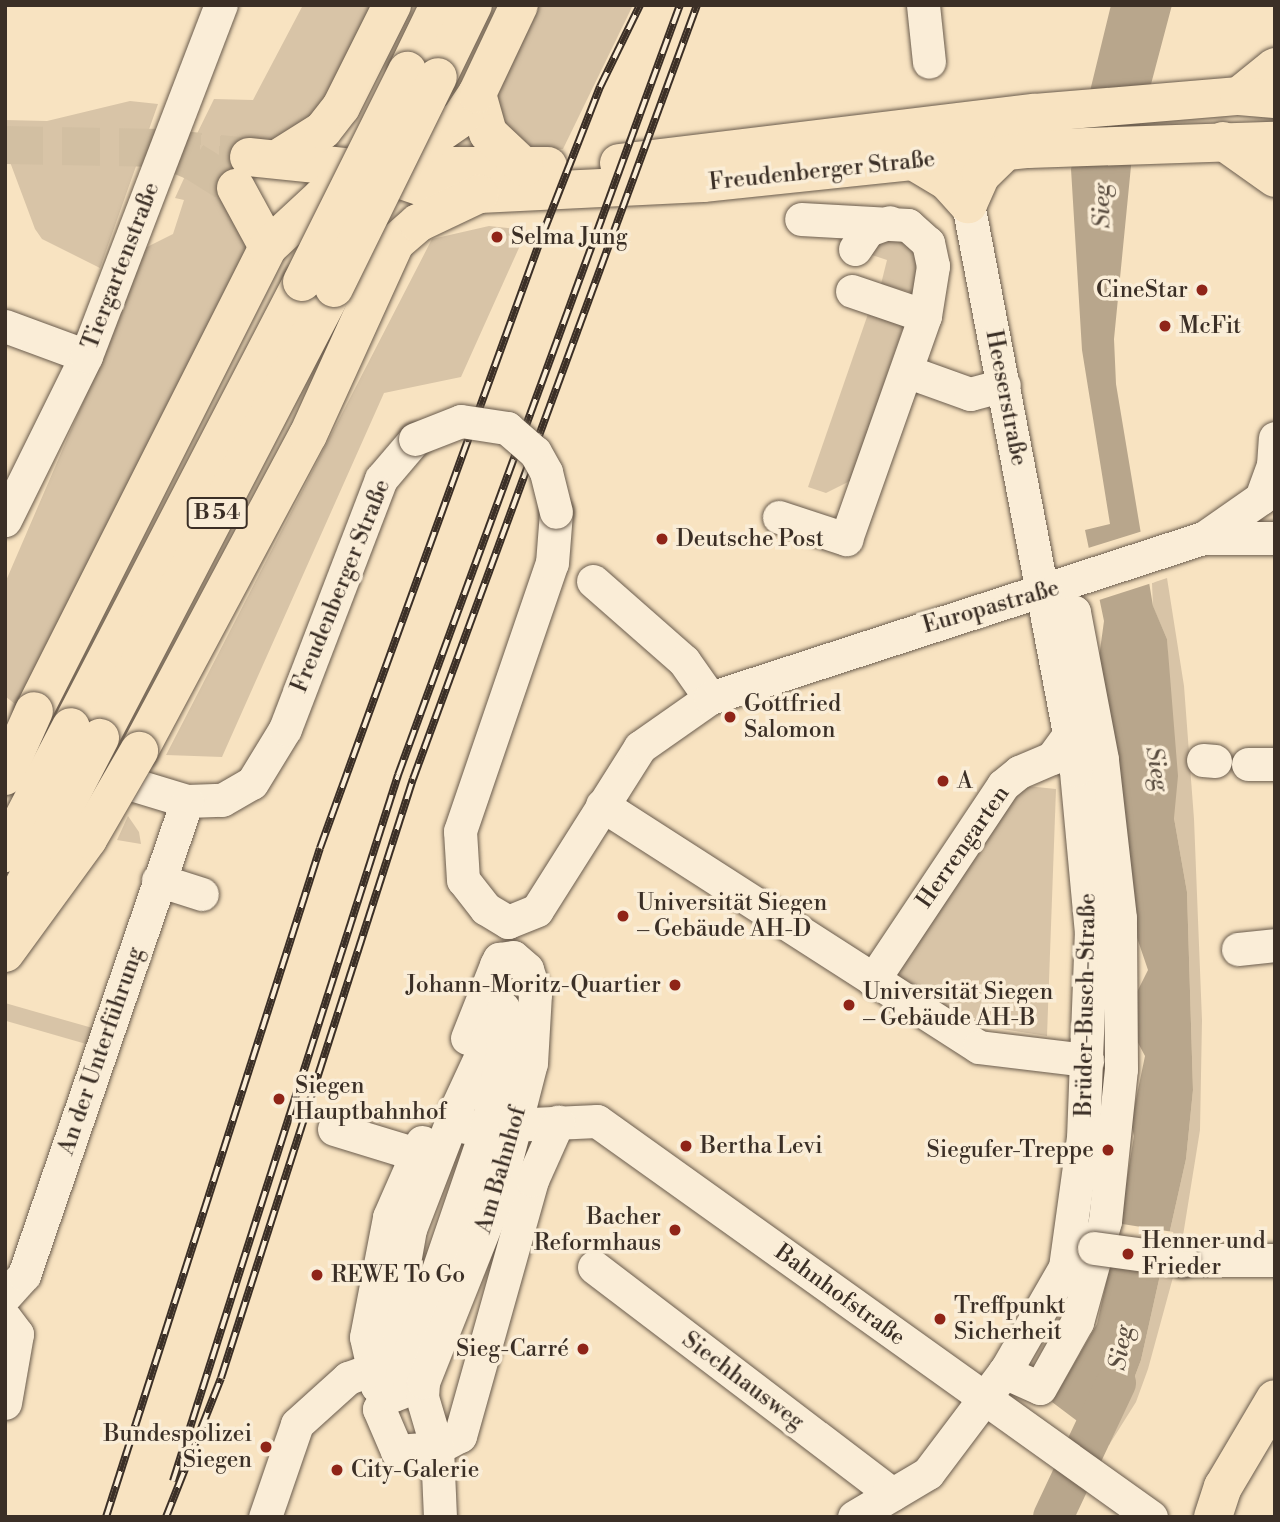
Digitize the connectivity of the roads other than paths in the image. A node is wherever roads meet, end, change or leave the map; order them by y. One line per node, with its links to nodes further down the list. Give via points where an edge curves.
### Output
1 (221, 5): 31 (street, Tiergartenstraße)
2 (392, 5): 10 (main road)
3 (439, 5): 9 (main road, B 54)
4 (473, 5): 9 (main road, B 54)
5 (519, 5): 11 (main road)
6 (923, 5): 7 (street)
7 (929, 62)
8 (1275, 67): 12 (main road)
9 (423, 74): 42 (main road, B 54, bridge)
10 (355, 82): 18 (main road, via 323,130); 19 (main road, via 357,130)
11 (477, 94): 17 (main road, via 488,133); 19 (main road, via 460,119 436,139)
12 (1257, 98): 13 (main road, Freudenberger Straße, via 1192,102)
13 (1023, 138): 15 (main road, Freudenberger Straße); 16 (main road, Freudenberger Straße); 17 (main road, Freudenberger Straße); 22 (main road, via 981,175)
14 (1275, 141): 15 (main road, Freudenberger Straße)
15 (1205, 142): 20 (main road)
16 (915, 162): 21 (main road, Freudenberger Straße, via 703,183); 22 (main road, via 948,182)
17 (524, 167): 19 (main road, Freudenberger Straße, via 433,164)
18 (254, 168): 19 (main road, Freudenberger Straße); 26 (main road)
19 (372, 170): 21 (main road, Freudenberger Straße, via 425,188); 25 (main road, via 390,211); 26 (main road, via 322,197)
20 (1275, 178)
21 (479, 194): 25 (main road, via 418,223)
22 (968, 204): 33 (street, Heeserstraße, via 1008,338)
23 (801, 219): 24 (street)
24 (890, 222): 27 (street, via 868,230); 29 (street, via 908,225 928,243 933,266)
25 (395, 243): 55 (main road, bridge, via 308,435 139,751 89,839)
26 (268, 247): 45 (main road, bridge)
27 (855, 249)
28 (863, 295): 29 (street)
29 (917, 314): 32 (street)
30 (5, 326): 31 (street)
31 (86, 356): 36 (street, Tiergartenstraße)
32 (906, 371): 33 (street, via 970,394); 35 (street, via 846,539)
33 (1004, 385): 40 (street, Heeserstraße)
34 (1275, 438): 37 (street, via 1273,465 1261,498)
35 (779, 517)
36 (5, 520)
37 (1203, 538): 38 (street, Europastraße); 40 (street, Europastraße)
38 (1275, 538)
39 (593, 581): 41 (street, via 684,661)
40 (1054, 599): 41 (street, Europastraße, via 902,632); 43 (street, Brüder-Busch-Straße); 69 (street, via 1074,612 1102,759 1120,918 1121,1069 1105,1221 1080,1312 1040,1388)
41 (710, 698): 47 (street, Europastraße, via 640,747)
42 (86, 733): 48 (main road, B 54, bridge); 51 (main road, B 54, bridge)
43 (1070, 733): 57 (street, Herrengarten, via 1052,758 1003,785); 58 (street, Brüder-Busch-Straße, via 1095,968)
44 (5, 747): 46 (street, Freudenberger Straße)
45 (5, 776)
46 (187, 801): 49 (street, An der Unterführung); 52 (street, Freudenberger Straße, bridge, via 236,795 270,760 381,479 415,439 461,421 507,428 535,452 546,472 556,512 552,563 460,831 463,880 486,909)
47 (602, 805): 52 (street, Europastraße, via 537,910); 57 (street, via 782,938)
48 (5, 853)
49 (158, 880): 50 (street); 67 (street, An der Unterführung, via 23,1275)
50 (202, 894)
51 (5, 922)
52 (508, 922): 56 (street, Am Bahnhof)
53 (1275, 946): 54 (street)
54 (1238, 949)
55 (5, 953)
56 (511, 978): 61 (street); 61 (street, Am Bahnhof, via 527,969 535,994 536,1029); 62 (street); 62 (street, Am Bahnhof, via 499,959)
57 (873, 980): 58 (street, via 979,1047)
58 (1090, 1065): 63 (street, Brüder-Busch-Straße)
59 (558, 1122): 61 (street, Bahnhofstraße); 71 (street, Bahnhofstraße, via 597,1121); 74 (street, via 532,1180 460,1436)
60 (334, 1129): 62 (street)
61 (494, 1131): 62 (street, Bahnhofstraße); 64 (street); 70 (street, Am Bahnhof, via 496,1199)
62 (434, 1146): 64 (street); 70 (street, Am Bahnhof, via 389,1217 370,1297 366,1337)
63 (1082, 1245): 65 (street, bridge, via 1182,1260); 69 (street, Brüder-Busch-Straße)
64 (426, 1246): 70 (street, via 411,1349)
65 (1275, 1259)
66 (594, 1268): 75 (street, Siechhausweg)
67 (5, 1296)
68 (5, 1318): 73 (street, via 17,1334)
69 (1004, 1372): 71 (street, Brüder-Busch-Straße)
70 (395, 1376): 74 (street, Am Bahnhof, via 422,1397); 74 (street, via 379,1409 397,1451); 76 (street, via 348,1378 297,1424)
71 (986, 1399): 75 (street, Brüder-Busch-Straße, via 970,1412 928,1473); 80 (street, Bahnhofstraße)
72 (1275, 1399): 81 (main road, via 1223,1486)
73 (5, 1403)
74 (426, 1449): 77 (street); 78 (street, Am Bahnhof)
75 (892, 1494): 79 (street, Brüder-Busch-Straße)
76 (265, 1517)
77 (423, 1517)
78 (440, 1517)
79 (854, 1517)
80 (1151, 1517)
81 (1213, 1517)

